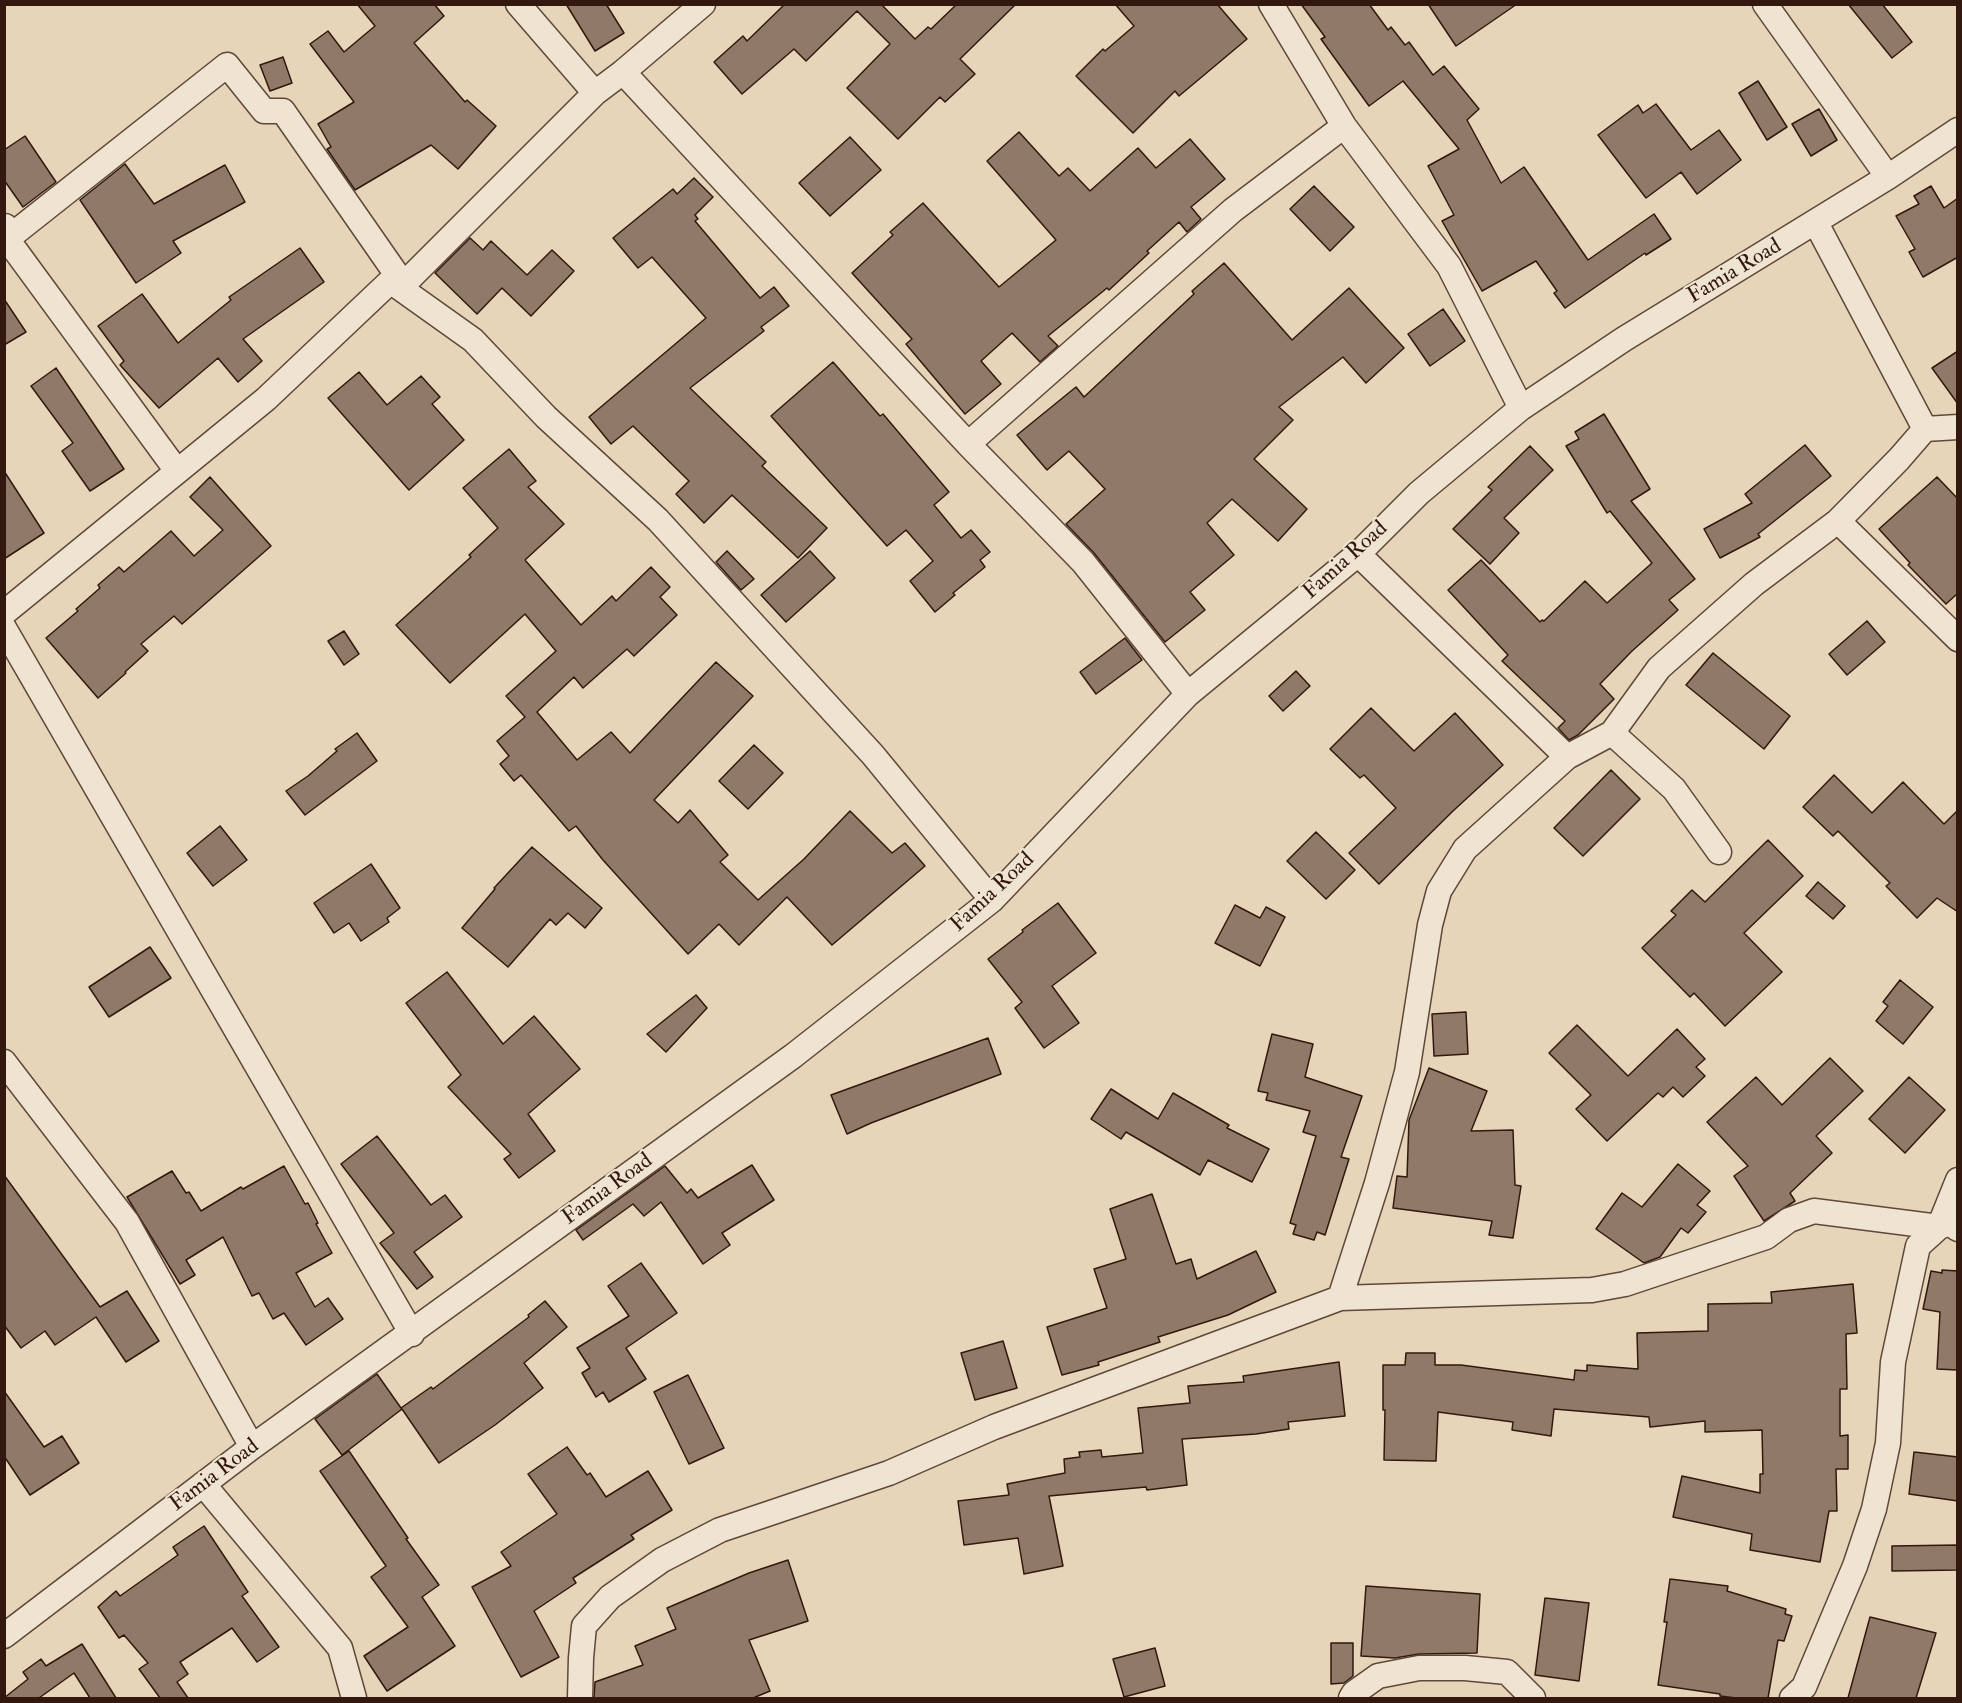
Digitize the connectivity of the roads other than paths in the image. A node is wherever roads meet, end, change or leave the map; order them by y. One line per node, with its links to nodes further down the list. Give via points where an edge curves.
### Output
1 (518, 4): 6 (street)
2 (703, 4): 5 (street)
3 (1271, 4): 7 (street)
4 (1765, 4): 9 (street)
5 (623, 72): 6 (street); 16 (street)
6 (595, 93): 12 (street)
7 (1344, 126): 13 (street, via 1449,266); 16 (street, via 1233,210)
8 (1958, 130): 9 (street, Famia Road)
9 (1888, 177): 10 (street, Famia Road)
10 (1816, 223): 13 (street, Famia Road, via 1624,339); 15 (street)
11 (6, 230): 12 (street, via 227,64 264,111 283,111); 17 (street)
12 (399, 282): 17 (street); 27 (street, via 473,340 546,417 658,520 873,755)
13 (1521, 408): 19 (street, Famia Road, via 1419,493)
14 (1958, 427): 15 (street)
15 (1925, 429): 18 (street)
16 (968, 444): 23 (street, via 1083,562)
17 (177, 471): 20 (street)
18 (1838, 521): 22 (street); 24 (street, via 1754,584 1659,668)
19 (1358, 554): 23 (street, Famia Road); 25 (street)
20 (4, 613)
21 (4, 628): 32 (street)
22 (1958, 639)
23 (1188, 694): 27 (street, Famia Road)
24 (1612, 734): 25 (street); 26 (street, via 1674,789)
25 (1567, 757): 31 (street, via 1465,849 1439,891 1407,1072)
26 (1719, 852)
27 (992, 900): 32 (street, Famia Road, via 793,1056)
28 (4, 1062): 33 (street, via 127,1222)
29 (1958, 1180): 30 (street)
30 (1948, 1228): 31 (street, via 1814,1211 1790,1220 1766,1237 1625,1284 1592,1290); 40 (street, via 1918,1246 1893,1362 1888,1443 1874,1509 1855,1566 1804,1687)
31 (1340, 1298): 37 (street, via 994,1427 889,1473 720,1530 662,1560 610,1597 585,1626)
32 (412, 1334): 33 (street, Famia Road)
33 (252, 1448): 34 (street, Famia Road)
34 (203, 1484): 35 (street, Famia Road); 36 (street, via 340,1648)
35 (4, 1636)
36 (354, 1698)
37 (580, 1698)
38 (1351, 1698): 39 (street, via 1378,1676 1419,1668 1465,1668 1507,1672)
39 (1533, 1698)
40 (1792, 1698)

